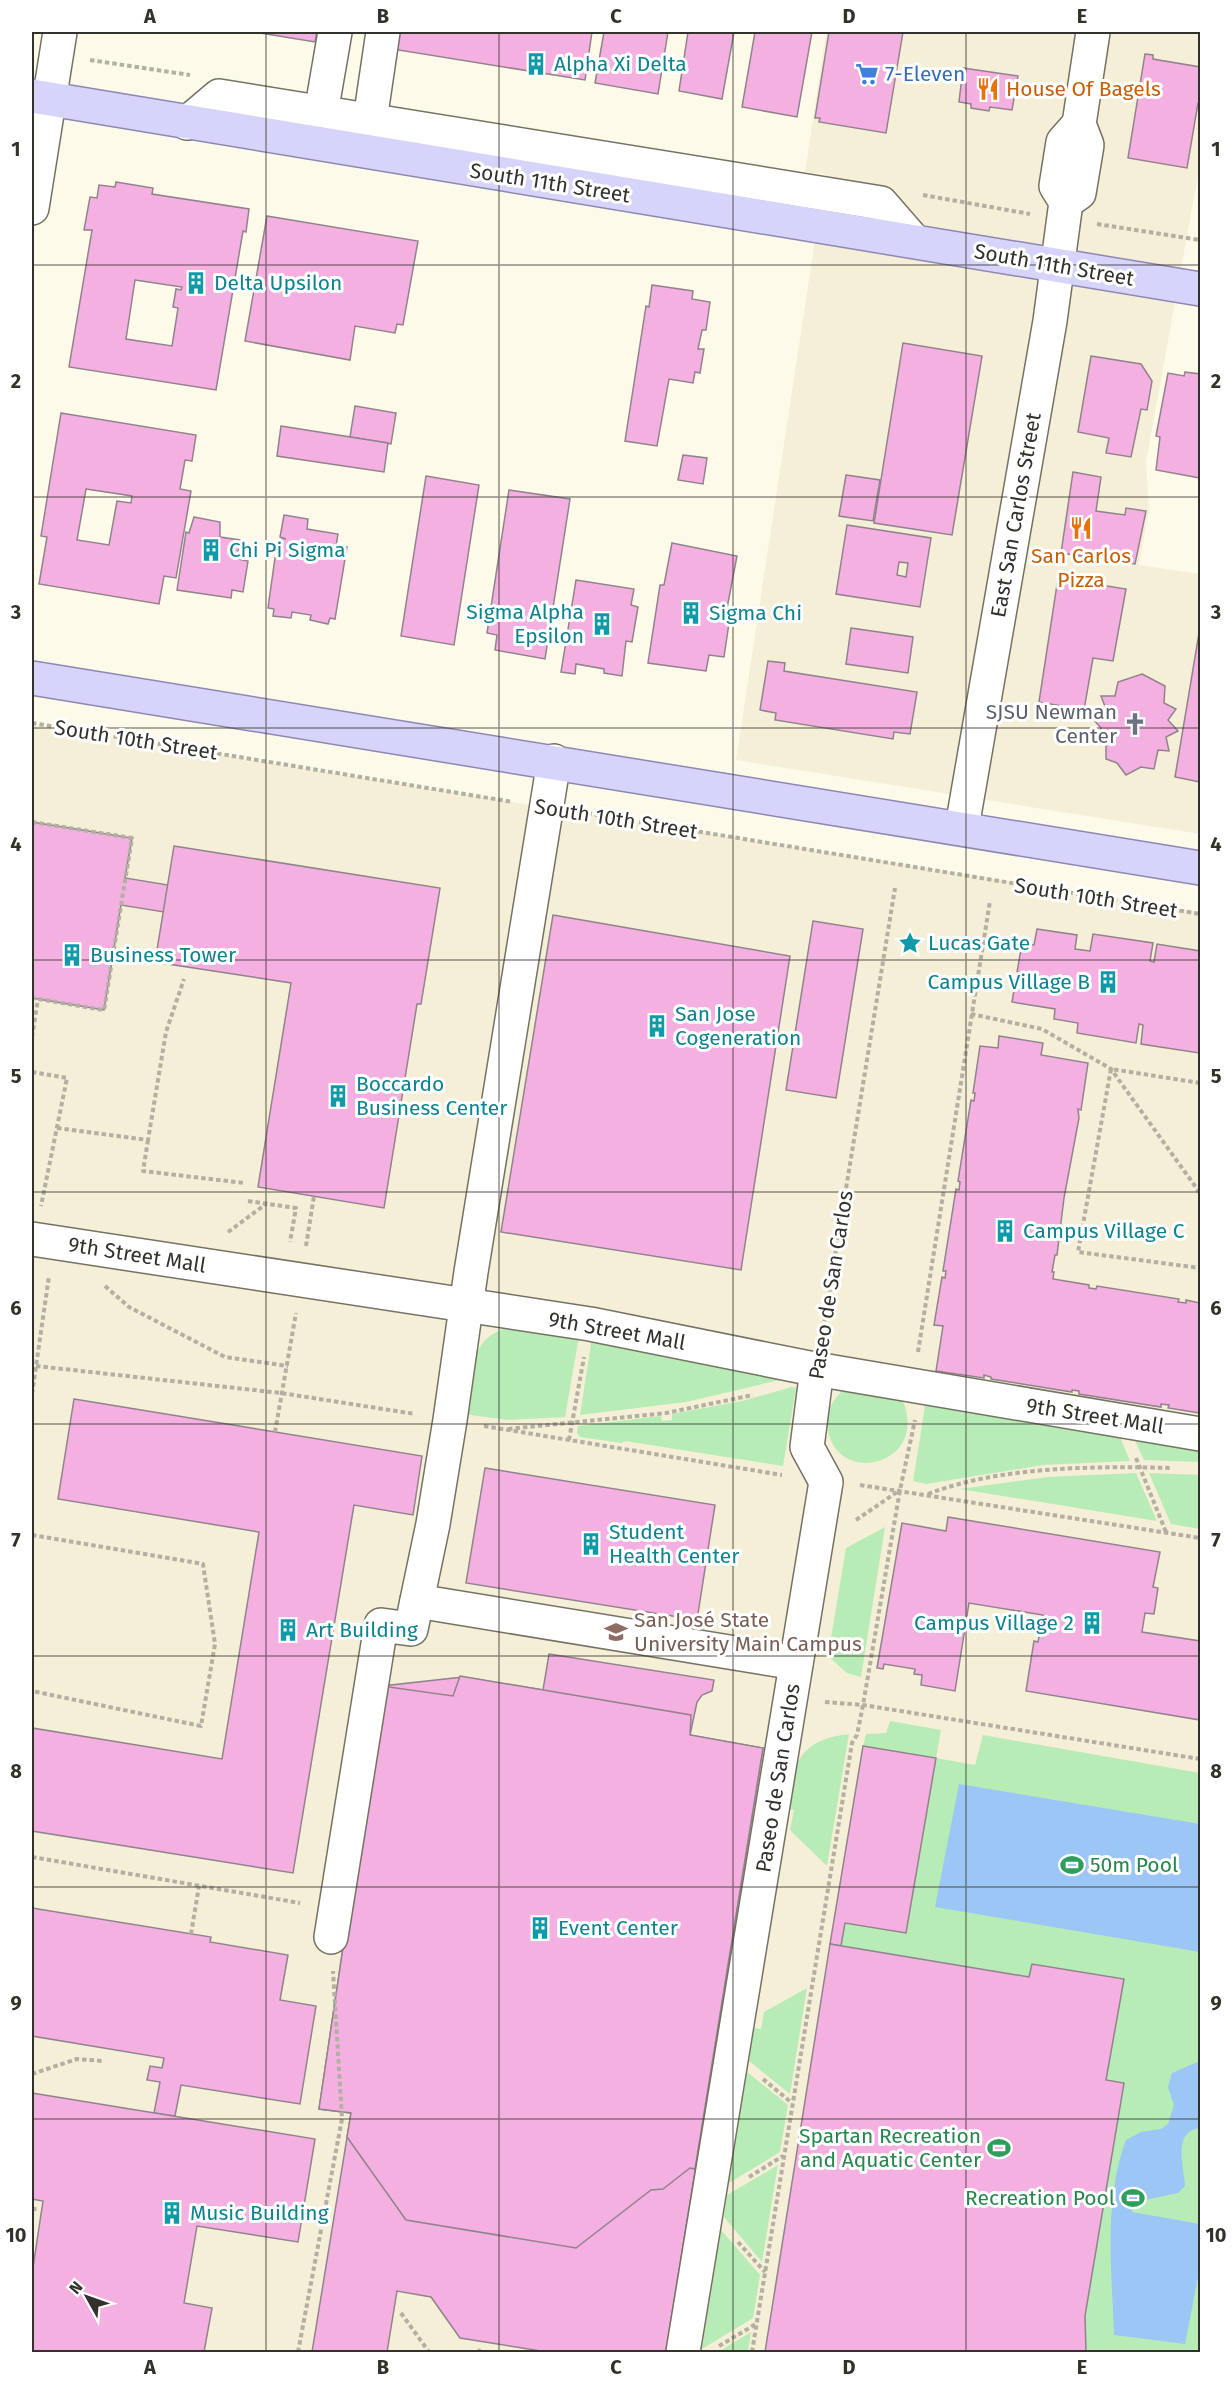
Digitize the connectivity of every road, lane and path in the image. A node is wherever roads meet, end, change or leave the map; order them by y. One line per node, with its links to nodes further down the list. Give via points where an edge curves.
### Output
1 (60, 32): 7 (street)
2 (335, 32): 8 (street)
3 (383, 32): 9 (street)
4 (1093, 32): 17 (street, East San Carlos Street, via 1079,124 1087,145 1079,193 1066,202)
5 (115, 64): 6 (path, via 197,76)
6 (219, 96): 8 (street, South 11th Street); 10 (street)
7 (40, 97): 10 (main road, South 11th Street); 12 (street)
8 (321, 113): 9 (street, South 11th Street)
9 (370, 120): 11 (street, South 11th Street)
10 (187, 123): 16 (main road, South 11th Street)
11 (881, 203): 13 (path, via 920,195); 16 (street)
12 (32, 208)
13 (1009, 210)
14 (1122, 228): 15 (path)
15 (1200, 240)
16 (914, 241): 17 (main road, South 11th Street)
17 (1058, 265): 18 (main road, South 11th Street); 24 (street, East San Carlos Street)
18 (1198, 287)
19 (32, 678): 21 (main road, South 10th Street)
20 (32, 723): 22 (path, South 10th Street)
21 (554, 761): 22 (street); 24 (main road, South 10th Street)
22 (549, 807): 28 (path, South 10th Street); 50 (street)
23 (32, 822): 31 (path, via 132,838 104,1010)
24 (962, 827): 25 (main road, South 10th Street)
25 (1200, 868)
26 (895, 888): 54 (path, Paseo de San Carlos)
27 (990, 901): 32 (path)
28 (1200, 914)
29 (184, 979): 38 (path, via 166,1032)
30 (32, 998): 31 (path)
31 (38, 999): 33 (path)
32 (970, 1014): 34 (path, via 1042,1029); 55 (path, via 916,1365)
33 (32, 1037)
34 (1111, 1069): 36 (path); 40 (path); 48 (path, via 1078,1252)
35 (32, 1072): 37 (path, via 67,1078)
36 (1200, 1083)
37 (57, 1128): 38 (path); 43 (path)
38 (148, 1140): 39 (path, via 143,1171)
39 (244, 1183)
40 (1200, 1193)
41 (249, 1201): 42 (path)
42 (266, 1204): 45 (path); 46 (path)
43 (41, 1205): 44 (path); 47 (path)
44 (53, 1206)
45 (296, 1208)
46 (226, 1234)
47 (40, 1241): 50 (street, 9th Street Mall); 52 (path)
48 (1200, 1268)
49 (96, 1279): 53 (path, via 129,1307 225,1357)
50 (466, 1305): 51 (street, 9th Street Mall); 58 (street)
51 (590, 1324): 54 (street, 9th Street Mall); 60 (path)
52 (36, 1366): 56 (path); 58 (path, via 281,1393)
53 (288, 1366)
54 (817, 1369): 55 (street, 9th Street Mall); 66 (street, Paseo de San Carlos, via 807,1447)
55 (922, 1388): 59 (street, 9th Street Mall); 67 (path)
56 (32, 1394)
57 (755, 1394): 60 (path, via 666,1413)
58 (450, 1420): 61 (path); 72 (street)
59 (1117, 1420): 62 (street, 9th Street Mall); 64 (path)
60 (572, 1422): 61 (path); 63 (path)
61 (501, 1429): 63 (path)
62 (1200, 1434)
63 (569, 1440): 66 (path)
64 (1140, 1467): 65 (path); 68 (path, via 1078,1468 1007,1476 948,1486); 69 (path)
65 (1182, 1468)
66 (826, 1482): 67 (path); 73 (street, Paseo de San Carlos)
67 (900, 1490): 68 (path); 76 (path)
68 (927, 1494): 69 (path)
69 (1166, 1532): 71 (path)
70 (32, 1535): 74 (path, via 203,1564 215,1644 201,1726)
71 (1200, 1538)
72 (417, 1601): 73 (street); 80 (street, via 411,1629 381,1625)
73 (796, 1663): 75 (street, Paseo de San Carlos)
74 (32, 1691)
75 (791, 1699): 76 (path); 89 (street, Paseo de San Carlos)
76 (863, 1705): 77 (path); 85 (path, via 852,1743)
77 (1200, 1759)
78 (32, 1857): 79 (path)
79 (199, 1886): 80 (path); 81 (path)
80 (333, 1923): 87 (path, via 342,2119)
81 (191, 1934)
82 (102, 2061): 83 (path, via 77,2059)
83 (32, 2074)
84 (401, 2313): 88 (path)
85 (757, 2323): 86 (path); 90 (path)
86 (717, 2347)
87 (298, 2352)
88 (429, 2352)
89 (683, 2352)
90 (752, 2352)

